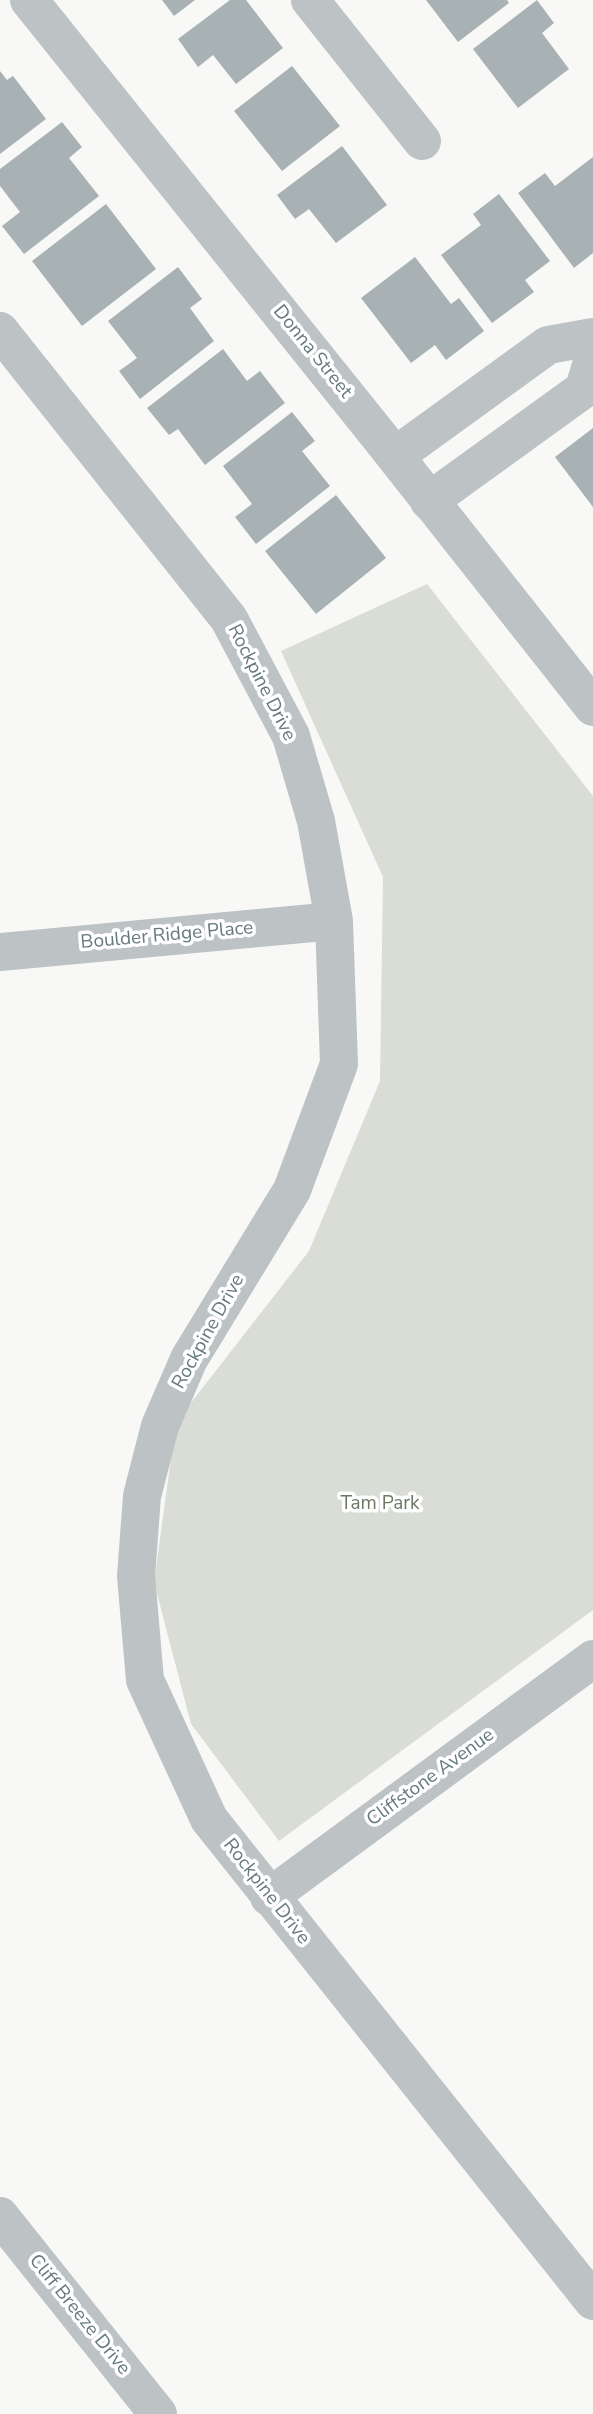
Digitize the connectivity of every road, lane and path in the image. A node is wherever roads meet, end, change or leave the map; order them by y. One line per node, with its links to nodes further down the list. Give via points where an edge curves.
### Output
1 (29, 0): 7 (street, Donna Street)
2 (310, 0): 3 (street)
3 (422, 141)
4 (0, 331): 10 (street, Rockpine Drive, via 229,619 291,736 316,821)
5 (593, 337): 7 (street, via 548,345)
6 (593, 358): 8 (street, via 584,389)
7 (395, 456): 8 (street, Donna Street)
8 (429, 501): 9 (street, Donna Street)
9 (593, 707)
10 (334, 920): 11 (street, Boulder Ridge Place); 13 (street, Rockpine Drive, via 339,1064 292,1190 189,1359 160,1426 142,1496 136,1576 145,1680 209,1819)
11 (0, 951)
12 (588, 1672): 13 (street, Cliffstone Avenue)
13 (269, 1897): 15 (street, Rockpine Drive)
14 (0, 2216): 16 (street, Cliff Breeze Drive)
15 (593, 2301)
16 (158, 2414)

